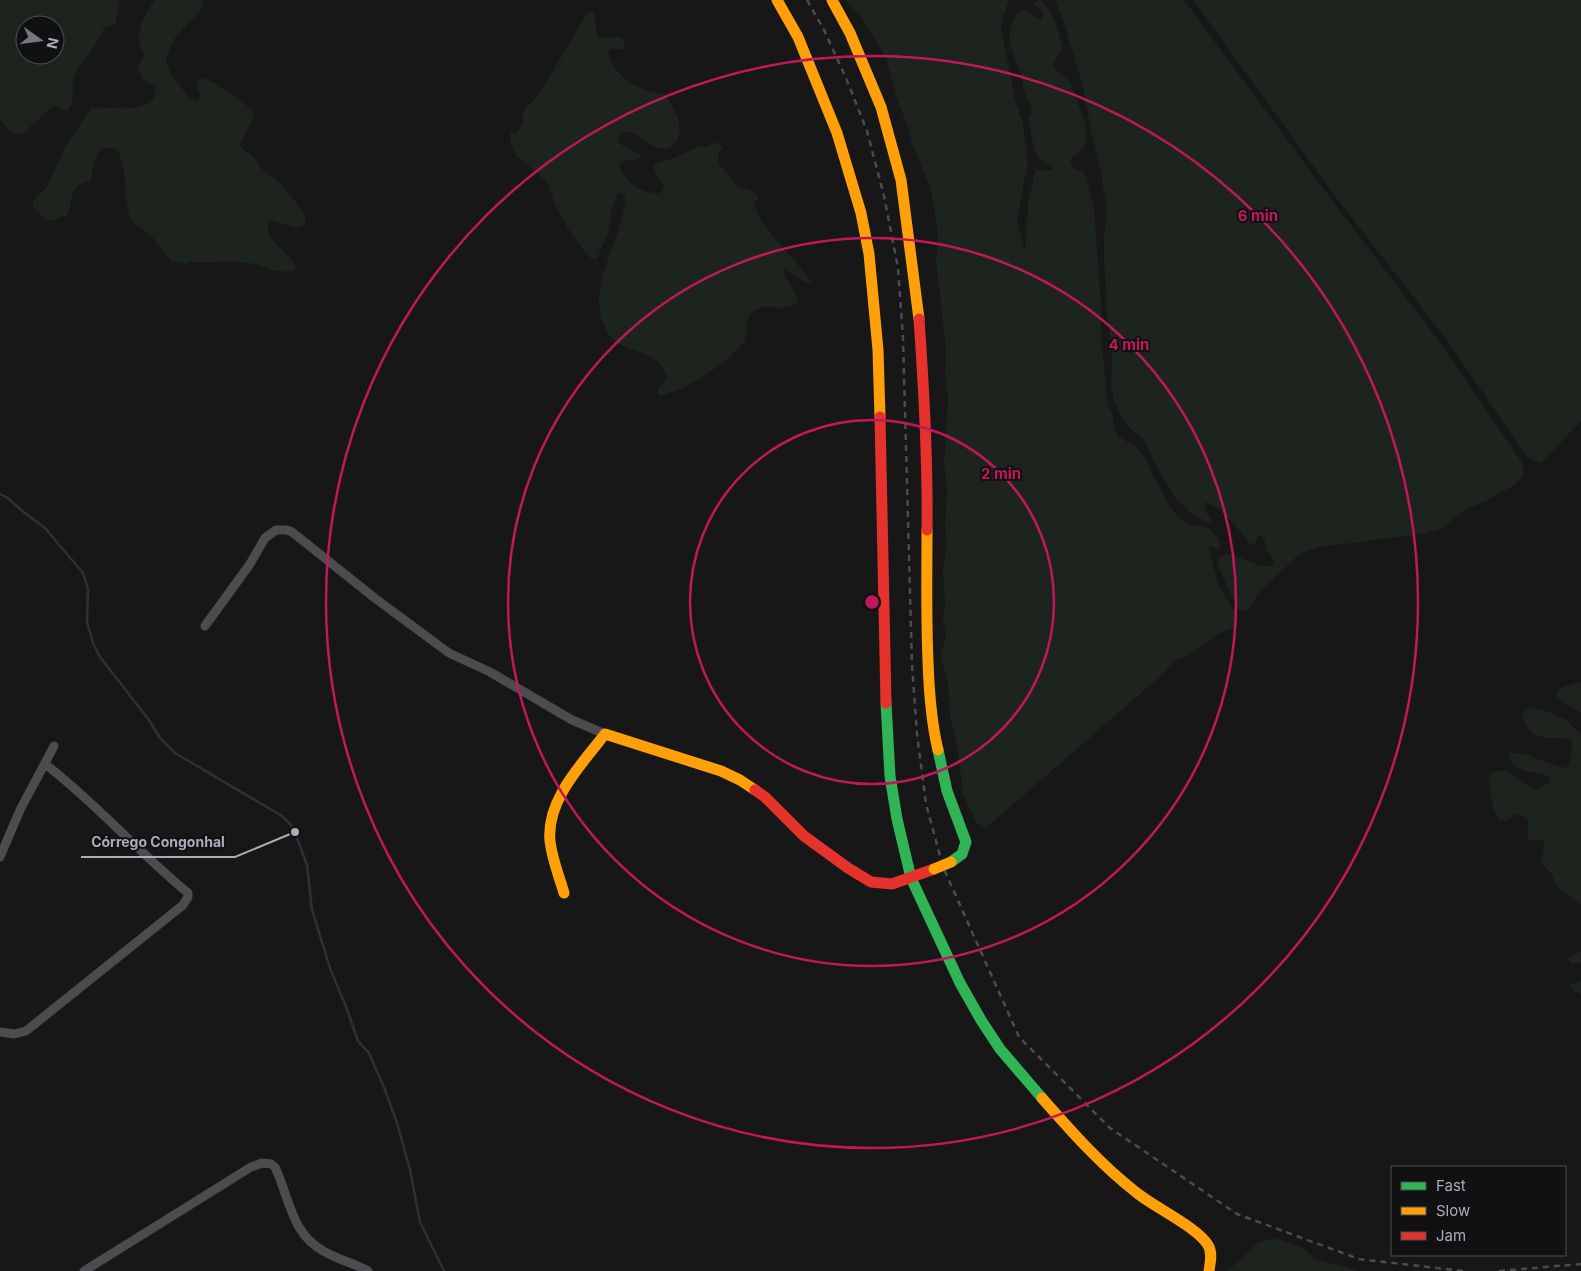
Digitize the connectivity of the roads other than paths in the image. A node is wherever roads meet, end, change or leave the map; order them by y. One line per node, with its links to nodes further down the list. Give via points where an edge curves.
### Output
1 (777, 0): 8 (street, via 798,36 837,133 861,213 869,254 878,350 890,776)
2 (832, 0): 8 (street, bridge, via 850,33 880,107 901,180 917,298 926,409 926,607 933,725 947,791 966,842 961,855 952,862)
3 (205, 626): 4 (street, via 250,564 264,538 276,530 287,530 449,653 490,672 572,720)
4 (605, 734): 8 (street, via 740,780 765,797 804,836 871,882 892,884); 9 (street, via 564,791 550,825 550,843)
5 (54, 746): 6 (street)
6 (46, 764): 7 (street, via 20,810); 10 (street, via 72,784 188,893 188,897 183,905 26,1031 14,1034)
7 (0, 857)
8 (911, 878): 13 (street, via 960,983 1000,1049 1106,1167 1208,1245 1211,1256)
9 (564, 893)
10 (0, 1032)
11 (84, 1271): 12 (street, via 262,1162 275,1167 292,1216 306,1238 326,1253)
12 (368, 1271)
13 (1209, 1271)

